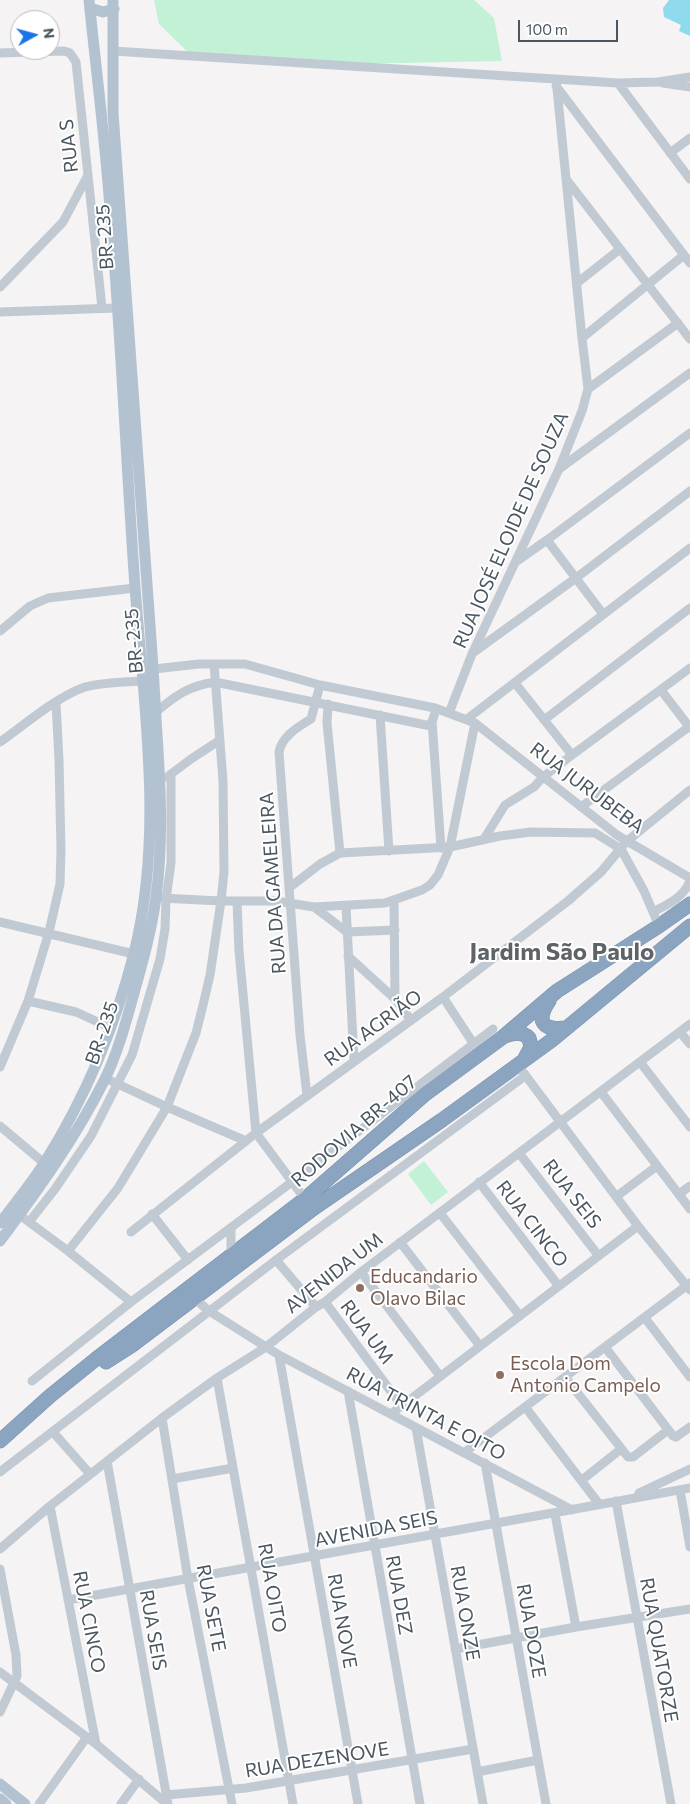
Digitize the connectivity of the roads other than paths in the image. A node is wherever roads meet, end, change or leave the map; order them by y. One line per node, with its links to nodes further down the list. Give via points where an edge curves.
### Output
1 (90, 4): 2 (main road, via 103,12); 22 (main road, BR-235 / BR-235)
2 (113, 4): 3 (main road, BR-235 / BR-235)
3 (113, 51): 7 (street); 43 (main road, BR-235 / BR-235, via 113,113)
4 (0, 53): 12 (street, RUA S, via 64,51 74,56)
5 (690, 77): 6 (street)
6 (658, 82): 8 (street); 9 (street)
7 (556, 83): 8 (street); 13 (street, RUA JOSÉ ELOIDE DE SOUZA); 16 (street)
8 (618, 83): 11 (street)
9 (690, 87)
10 (690, 138): 11 (street)
11 (670, 153): 14 (street)
12 (88, 174): 20 (street, via 63,222); 21 (street, RUA S)
13 (566, 178): 15 (street); 18 (street, RUA JOSÉ ELOIDE DE SOUZA)
14 (690, 179)
15 (620, 249): 18 (street); 19 (street)
16 (684, 254): 17 (street); 19 (street)
17 (690, 263)
18 (577, 282): 25 (street, RUA JOSÉ ELOIDE DE SOUZA)
19 (648, 284): 24 (street); 25 (street)
20 (0, 287)
21 (102, 308): 22 (street); 23 (street)
22 (117, 308): 36 (main road, BR-235 / BR-235)
23 (0, 312)
24 (678, 323): 26 (street); 28 (street)
25 (582, 338): 28 (street, RUA JOSÉ ELOIDE DE SOUZA)
26 (690, 339)
27 (690, 374): 30 (street)
28 (588, 389): 30 (street, RUA JOSÉ ELOIDE DE SOUZA)
29 (690, 432): 32 (street)
30 (559, 469): 34 (street, RUA JOSÉ ELOIDE DE SOUZA)
31 (690, 491): 35 (street)
32 (547, 540): 34 (street); 35 (street)
33 (690, 548): 38 (street)
34 (517, 561): 40 (street, RUA JOSÉ ELOIDE DE SOUZA)
35 (576, 578): 38 (street); 40 (street)
36 (135, 588): 39 (street, via 48,598 30,606); 44 (main road, BR-235 / BR-235)
37 (690, 608): 56 (street)
38 (604, 614): 46 (street)
39 (0, 631)
40 (472, 654): 54 (street, RUA JOSÉ ELOIDE DE SOUZA)
41 (214, 664): 43 (street, RUA JURUBEBA); 45 (street); 47 (street, RUA JURUBEBA, via 245,664)
42 (690, 668): 48 (street)
43 (154, 669): 53 (main road, BR-235 / BR-235)
44 (143, 681): 50 (street, via 87,687); 73 (main road, BR-235 / BR-235)
45 (215, 682): 49 (street); 53 (street, via 182,691); 60 (street)
46 (515, 683): 56 (street); 57 (street)
47 (320, 685): 49 (street, RUA DA GAMELEIRA); 52 (street, RUA JURUBEBA)
48 (661, 690): 59 (street); 62 (street)
49 (316, 702): 51 (street); 75 (street, RUA DA GAMELEIRA, via 311,719 280,744)
50 (56, 703): 61 (street); 89 (street, via 61,870)
51 (328, 704): 55 (street); 72 (street, via 327,723)
52 (436, 709): 54 (street, RUA JURUBEBA); 58 (street)
53 (156, 712): 65 (main road, BR-235 / BR-235)
54 (449, 713): 57 (street, RUA JURUBEBA)
55 (380, 715): 58 (street); 71 (street)
56 (544, 720): 62 (street)
57 (471, 721): 64 (street, RUA JURUBEBA); 70 (street)
58 (431, 723): 70 (street)
59 (690, 727): 67 (street)
60 (220, 740): 63 (street); 78 (street, via 224,829)
61 (0, 742)
62 (572, 755): 64 (street)
63 (171, 774): 65 (street); 76 (street, via 171,863)
64 (543, 777): 67 (street, RUA JURUBEBA); 68 (street, via 534,787 505,805)
65 (160, 781): 73 (main road, BR-235 / BR-235, via 161,815)
66 (690, 790): 69 (street, RUA AGRIÃO)
67 (581, 807): 69 (street, RUA JURUBEBA)
68 (484, 839): 69 (street, via 531,832 595,833); 70 (street)
69 (624, 845): 74 (street, RUA JURUBEBA, via 656,857); 84 (street); 94 (street, RUA AGRIÃO, via 601,872 568,901)
70 (445, 847): 71 (street); 77 (street, via 443,865 430,885)
71 (389, 851): 72 (street)
72 (340, 853): 75 (street)
73 (153, 874): 76 (main road, BR-235 / BR-235); 91 (main road, BR-235 / BR-235, via 144,900)
74 (690, 880): 84 (street, RUA JURUBEBA, via 677,900)
75 (289, 888): 80 (street, RUA DA GAMELEIRA)
76 (161, 898): 78 (street); 109 (main road, BR-235 / BR-235, via 131,1004); 110 (street, via 165,929 160,959 132,1055)
77 (394, 900): 82 (street); 88 (street)
78 (221, 901): 79 (street); 113 (street, via 204,1005)
79 (237, 901): 80 (street); 117 (street)
80 (291, 903): 83 (street); 112 (street, RUA DA GAMELEIRA)
81 (690, 904): 86 (highway, RODOVIA BR-407)
82 (346, 906): 83 (street); 90 (street)
83 (314, 908): 90 (street)
84 (653, 912): 86 (street)
85 (0, 922): 89 (street)
86 (659, 926): 93 (highway, RODOVIA BR-407)
87 (690, 926): 100 (highway, RODOVIA BR-407)
88 (395, 930): 90 (street); 95 (street)
89 (49, 932): 91 (street); 96 (street)
90 (347, 932): 92 (street)
91 (134, 954): 99 (main road, BR-235 / BR-235)
92 (348, 956): 95 (street); 105 (street)
93 (557, 990): 100 (highway, via 544,1008 542,1020 548,1028); 102 (highway, RODOVIA BR-407)
94 (443, 998): 97 (street, RUA AGRIÃO); 103 (street)
95 (395, 999): 97 (street)
96 (28, 1001): 99 (street, via 76,1012); 107 (street)
97 (411, 1020): 105 (street, RUA AGRIÃO)
98 (690, 1024): 101 (street, AVENIDA UM)
99 (111, 1028): 120 (main road, BR-235 / BR-235, via 81,1099)
100 (566, 1028): 108 (highway, RODOVIA BR-407)
101 (680, 1032): 104 (street); 106 (street, AVENIDA UM)
102 (498, 1033): 103 (street); 108 (highway, via 524,1033 530,1038 531,1047); 127 (highway, RODOVIA BR-407)
103 (473, 1043): 122 (street)
104 (690, 1044)
105 (354, 1061): 112 (street, RUA AGRIÃO)
106 (640, 1062): 111 (street, AVENIDA UM); 116 (street)
107 (0, 1067)
108 (524, 1068): 114 (street); 142 (street); 146 (highway, RODOVIA BR-407, via 314,1208)
109 (105, 1078): 110 (street); 131 (main road, BR-235 / BR-235)
110 (118, 1084): 113 (street); 131 (street, via 91,1136 54,1189)
111 (601, 1092): 114 (street, AVENIDA UM); 121 (street)
112 (307, 1095): 117 (street, RUA AGRIÃO)
113 (167, 1107): 118 (street); 138 (street, via 118,1188)
114 (561, 1122): 119 (street, AVENIDA UM); 126 (street)
115 (0, 1126): 120 (street)
116 (690, 1127)
117 (256, 1133): 118 (street, RUA AGRIÃO); 122 (street)
118 (246, 1141): 130 (street, RUA AGRIÃO)
119 (520, 1153): 123 (street, AVENIDA UM); 139 (street, RUA SEIS)
120 (44, 1163): 132 (main road, BR-235 / BR-235)
121 (657, 1166): 125 (street); 126 (street)
122 (292, 1182): 127 (street); 134 (street)
123 (479, 1182): 129 (street, AVENIDA UM); 144 (street, RUA CINCO)
124 (690, 1186): 125 (street)
125 (679, 1194): 128 (street)
126 (617, 1196): 133 (street)
127 (305, 1199): 140 (highway, RODOVIA BR-407)
128 (690, 1209)
129 (440, 1213): 137 (street, AVENIDA UM); 151 (street)
130 (152, 1214): 135 (street, RUA AGRIÃO); 141 (street)
131 (24, 1219): 136 (main road, BR-235 / BR-235); 138 (street)
132 (0, 1223)
133 (638, 1226): 139 (street); 145 (street)
134 (231, 1228): 140 (street); 141 (street)
135 (131, 1232)
136 (0, 1241)
137 (400, 1242): 143 (street, AVENIDA UM); 153 (street)
138 (68, 1251): 147 (street)
139 (598, 1255): 144 (street)
140 (231, 1257): 171 (highway, RODOVIA BR-407, via 50,1396)
141 (188, 1260): 147 (street)
142 (276, 1260): 149 (street); 150 (street)
143 (360, 1272): 148 (street, AVENIDA UM); 157 (street)
144 (558, 1285): 151 (street)
145 (689, 1287): 152 (street)
146 (194, 1298): 150 (street, RUA TRINTA E OITO); 173 (highway, RODOVIA BR-407, via 84,1378)
147 (131, 1302): 161 (street)
148 (325, 1302): 149 (street, AVENIDA UM); 163 (street, RUA UM)
149 (316, 1307): 154 (street, AVENIDA UM)
150 (209, 1311): 154 (street, RUA TRINTA E OITO); 169 (street)
151 (520, 1316): 153 (street)
152 (645, 1318): 155 (street); 159 (street)
153 (480, 1346): 157 (street)
154 (266, 1347): 156 (street, RUA TRINTA E OITO); 160 (street, AVENIDA UM)
155 (605, 1347): 158 (street); 170 (street)
156 (279, 1355): 162 (street, RUA TRINTA E OITO); 196 (street, RUA NOVE)
157 (440, 1376): 163 (street)
158 (565, 1377): 164 (street); 172 (street)
159 (690, 1377)
160 (217, 1378): 166 (street, AVENIDA UM); 177 (street, RUA OITO)
161 (32, 1381)
162 (348, 1391): 165 (street, RUA TRINTA E OITO); 193 (street, RUA DEZ)
163 (401, 1405): 165 (street)
164 (526, 1408): 174 (street); 182 (street)
165 (391, 1414): 168 (street, RUA TRINTA E OITO)
166 (162, 1418): 175 (street, AVENIDA UM); 181 (street, RUA SETE)
167 (690, 1427): 170 (street)
168 (416, 1428): 174 (street, RUA TRINTA E OITO); 192 (street, RUA ONZE)
169 (53, 1432): 179 (street); 180 (street)
170 (671, 1434): 172 (street, via 632,1458)
171 (0, 1441)
172 (621, 1450): 182 (street)
173 (0, 1451)
174 (465, 1452): 176 (street, RUA TRINTA E OITO)
175 (107, 1461): 180 (street, AVENIDA UM); 200 (street, RUA SEIS)
176 (485, 1463): 189 (street, RUA TRINTA E OITO); 191 (street, RUA DOZE)
177 (233, 1468): 181 (street); 197 (street, RUA OITO)
178 (690, 1469): 185 (street)
179 (0, 1472)
180 (90, 1474): 188 (street, AVENIDA UM)
181 (172, 1479): 199 (street, RUA SETE)
182 (582, 1480): 187 (street)
183 (690, 1488): 184 (street, AVENIDA SEIS)
184 (680, 1490): 185 (street, AVENIDA SEIS); 194 (street)
185 (630, 1498): 186 (street, AVENIDA SEIS)
186 (616, 1501): 187 (street, AVENIDA SEIS); 203 (street, RUA QUATORZE)
187 (599, 1504): 189 (street, AVENIDA SEIS)
188 (50, 1506): 195 (street, AVENIDA UM); 201 (street, RUA CINCO)
189 (572, 1510): 190 (street, AVENIDA SEIS)
190 (555, 1514): 191 (street, AVENIDA SEIS); 204 (street)
191 (496, 1524): 192 (street, AVENIDA SEIS); 205 (street, RUA DOZE)
192 (435, 1534): 193 (street, AVENIDA SEIS); 206 (street, RUA ONZE)
193 (374, 1546): 196 (street, AVENIDA SEIS); 213 (street, RUA DEZ)
194 (690, 1547)
195 (0, 1549)
196 (314, 1557): 197 (street, AVENIDA SEIS); 215 (street, RUA NOVE)
197 (252, 1568): 199 (street, AVENIDA SEIS); 218 (street, RUA OITO)
198 (0, 1569): 208 (street, via 16,1655)
199 (188, 1579): 200 (street, AVENIDA SEIS); 220 (street, RUA SETE)
200 (130, 1589): 201 (street, AVENIDA SEIS); 222 (street, RUA SEIS)
201 (68, 1600): 211 (street, RUA CINCO)
202 (690, 1609): 203 (street)
203 (637, 1617): 204 (street); 233 (street, RUA QUATORZE)
204 (576, 1627): 205 (street)
205 (516, 1639): 206 (street); 214 (street, RUA DOZE)
206 (455, 1649): 212 (street, RUA ONZE)
207 (0, 1672): 208 (street)
208 (15, 1683): 209 (street); 210 (street)
209 (0, 1712)
210 (87, 1737): 211 (street); 225 (street)
211 (96, 1744): 217 (street)
212 (473, 1749): 213 (street, RUA DEZENOVE); 216 (street, RUA ONZE)
213 (412, 1760): 215 (street, RUA DEZENOVE); 230 (street, RUA DEZ)
214 (538, 1760): 216 (street); 232 (street, RUA DOZE)
215 (352, 1771): 218 (street, RUA DEZENOVE); 229 (street, RUA NOVE)
216 (477, 1772): 231 (street, RUA ONZE)
217 (139, 1779): 222 (street); 226 (street)
218 (289, 1782): 220 (street, RUA DEZENOVE); 228 (street, RUA OITO)
219 (0, 1784): 224 (main road)
220 (229, 1790): 222 (street, RUA DEZENOVE); 227 (street, RUA SETE)
221 (0, 1799): 223 (main road)
222 (167, 1801)
223 (6, 1804)
224 (25, 1804)
225 (39, 1804)
226 (121, 1804)
227 (232, 1804)
228 (293, 1804)
229 (358, 1804)
230 (420, 1804)
231 (483, 1804)
232 (546, 1804)
233 (671, 1804)

